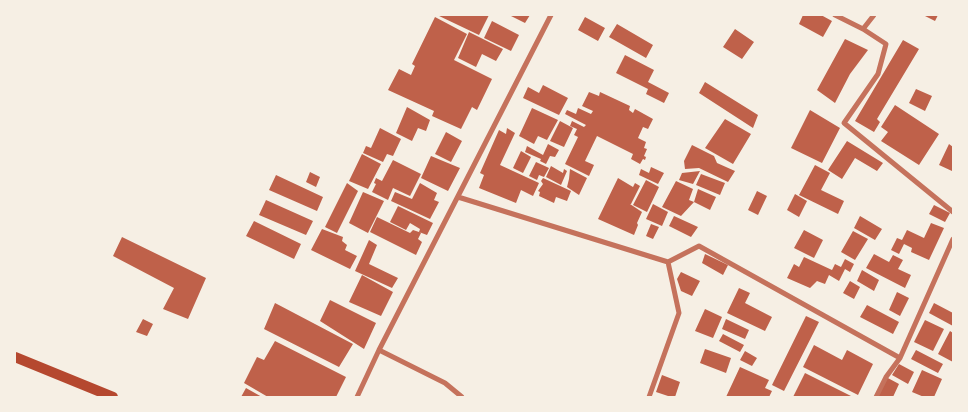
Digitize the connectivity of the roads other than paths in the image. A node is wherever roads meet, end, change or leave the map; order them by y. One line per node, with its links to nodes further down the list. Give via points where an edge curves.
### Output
1 (552, 15): 5 (street)
2 (836, 15): 4 (street)
3 (874, 15): 4 (street)
4 (863, 29): 6 (street, via 886,44 878,74 844,123)
5 (458, 197): 8 (street); 9 (street)
6 (953, 212)
7 (953, 239): 11 (street)
8 (668, 262): 11 (street, via 699,246); 15 (street, via 679,313)
9 (379, 350): 13 (street); 14 (street, via 445,383)
10 (15, 357): 12 (main road)
11 (900, 358): 16 (street)
12 (113, 397)
13 (356, 397)
14 (462, 397)
15 (649, 397)
16 (876, 397)

